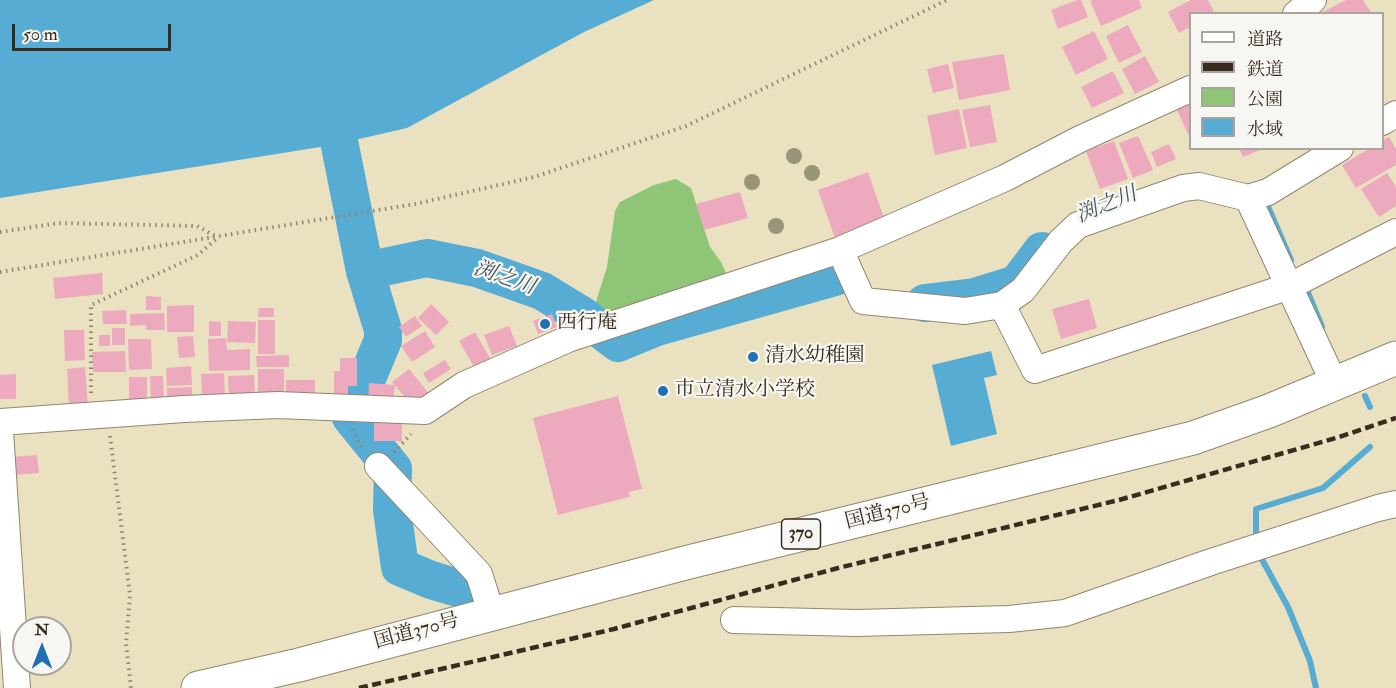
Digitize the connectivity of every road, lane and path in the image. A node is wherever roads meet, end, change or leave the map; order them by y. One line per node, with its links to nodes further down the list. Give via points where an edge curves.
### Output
1 (947, 0): 9 (path, via 686,126 614,152 534,177 415,204)
2 (1313, 0): 3 (street)
3 (1298, 12)
4 (1189, 90): 10 (street, via 1005,178)
5 (1337, 150): 6 (street, via 1268,192)
6 (1248, 198): 12 (street); 13 (street, via 1199,186 1184,188 1078,225 1023,290)
7 (0, 232): 9 (path, via 70,223 197,226)
8 (1396, 232): 12 (street)
9 (217, 237): 11 (path); 16 (path, via 198,255 91,305)
10 (840, 250): 13 (street, via 863,301 965,311); 18 (street, via 568,339 464,385 425,411 278,405)
11 (0, 272)
12 (1290, 286): 13 (street, via 1035,370); 15 (street)
13 (1002, 305)
14 (1396, 358): 15 (highway, 国道370号 / 370)
15 (1335, 385): 23 (highway, 国道370号 / 370, via 1193,438)
16 (91, 404)
17 (347, 421): 21 (path, via 358,441)
18 (0, 422)
19 (110, 426): 26 (path, via 130,595 126,644)
20 (0, 431): 25 (street)
21 (387, 475): 23 (street, via 478,574)
22 (1396, 504): 24 (street, via 1065,613 1009,619)
23 (491, 612): 27 (highway, 国道370号 / 370, via 299,665)
24 (734, 620)
25 (17, 688)
26 (131, 688)
27 (198, 688)

